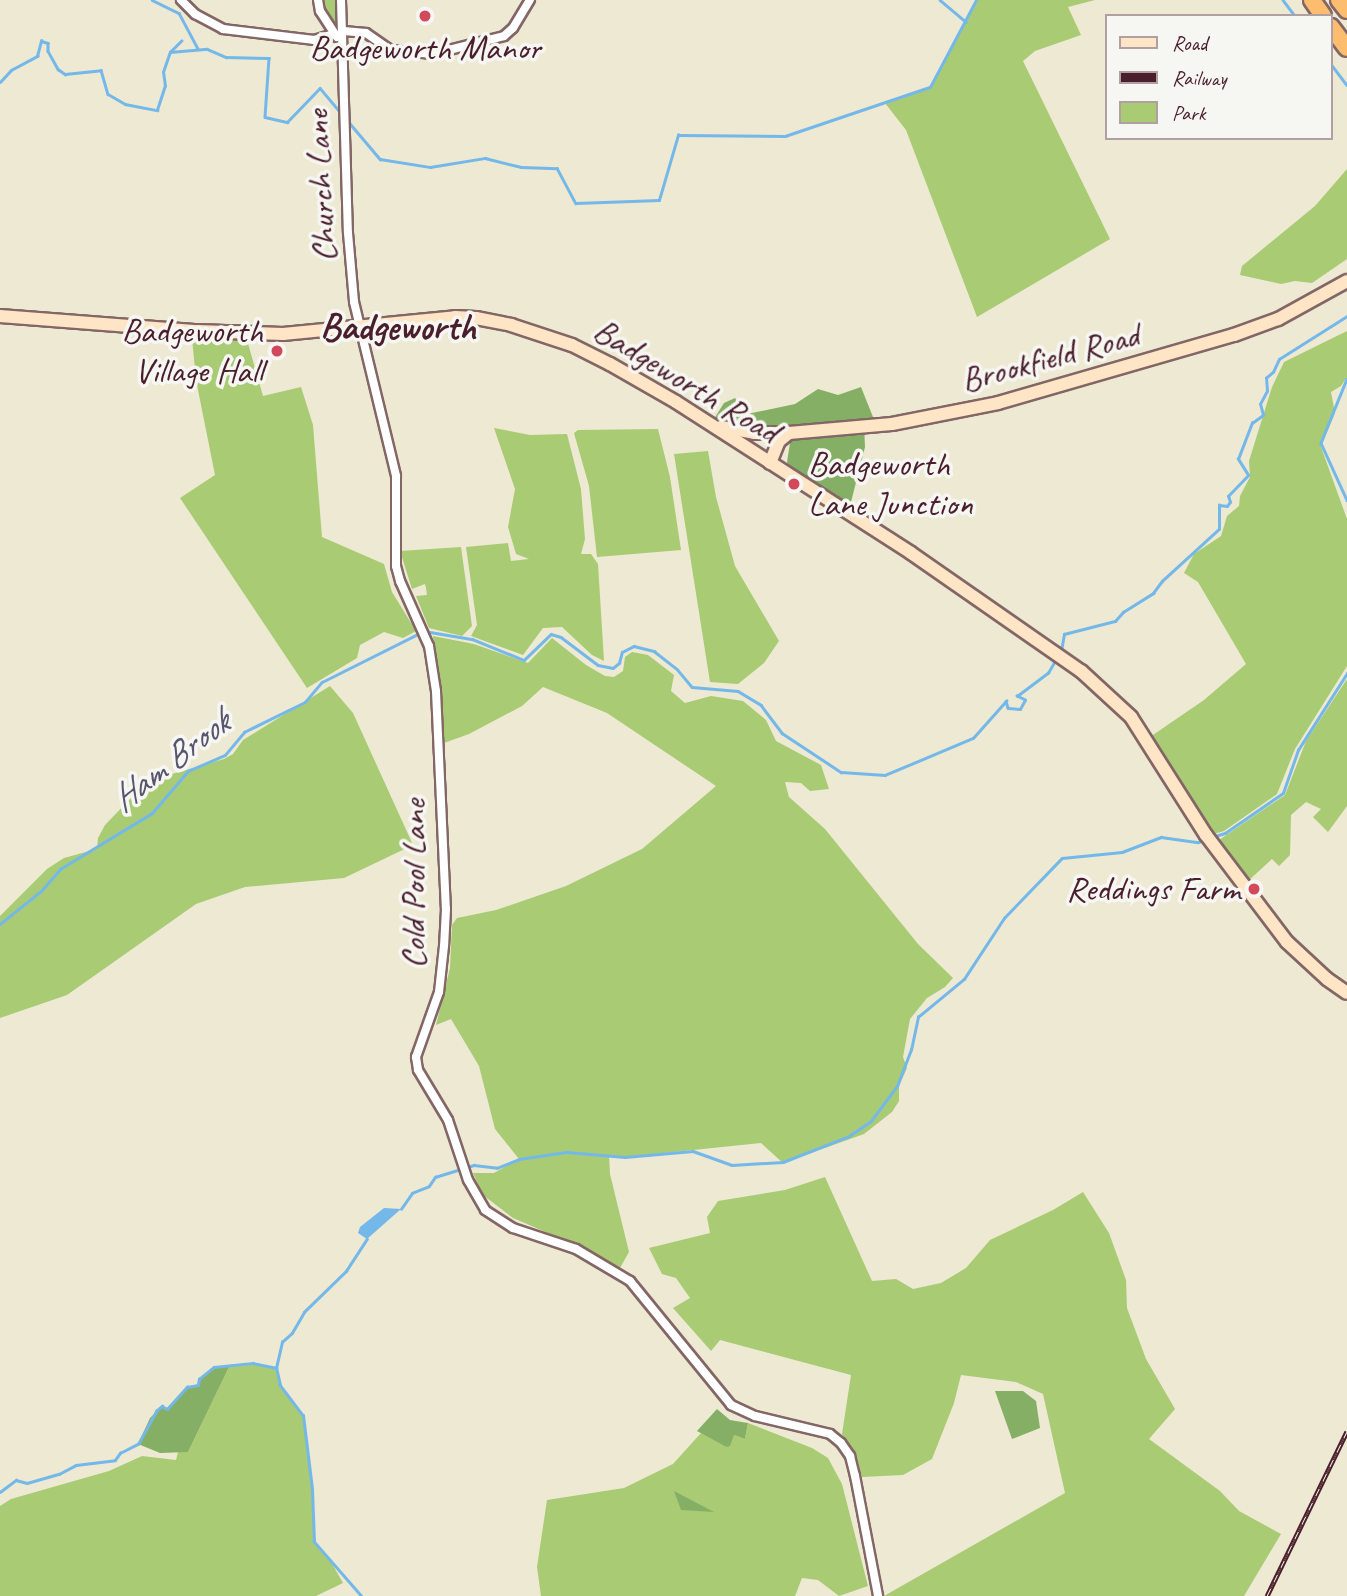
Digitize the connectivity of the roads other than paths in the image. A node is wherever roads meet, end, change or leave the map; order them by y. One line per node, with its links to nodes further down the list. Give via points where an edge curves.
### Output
1 (181, 0): 9 (street, via 195,14 223,29 314,40)
2 (318, 0): 9 (street)
3 (341, 0): 8 (street, Church Lane)
4 (530, 0): 8 (street, via 504,36 433,54 390,50 366,33)
5 (1339, 0): 6 (highway)
6 (1347, 10)
7 (1333, 30): 11 (highway)
8 (344, 31): 10 (street, Church Lane)
9 (334, 34): 10 (street)
10 (342, 41): 14 (street, Church Lane, via 348,233)
11 (1347, 48)
12 (1347, 281): 17 (street, Brookfield Road, via 1290,314 1234,335 998,403 892,424)
13 (0, 316): 14 (street, Badgeworth Road, via 259,333)
14 (360, 328): 15 (street, Badgeworth Road, via 455,317 511,324 572,345); 21 (street, Cold Pool Lane, via 396,476 396,566 429,646 436,691 446,921 439,992 416,1057 418,1070 448,1120 468,1180 485,1210 513,1228 576,1250 630,1281 731,1405 755,1416 830,1434 841,1443 855,1476)
15 (713, 426): 16 (street, Brookfield Road); 18 (street, Badgeworth Road)
16 (754, 433): 17 (street, Brookfield Road); 18 (street, via 744,442)
17 (789, 433): 19 (street, via 779,441)
18 (748, 449): 19 (street, Badgeworth Road)
19 (770, 463): 20 (street, Badgeworth Road, via 1030,635 1080,671 1131,717 1206,835 1287,942)
20 (1347, 993)
21 (878, 1596)

